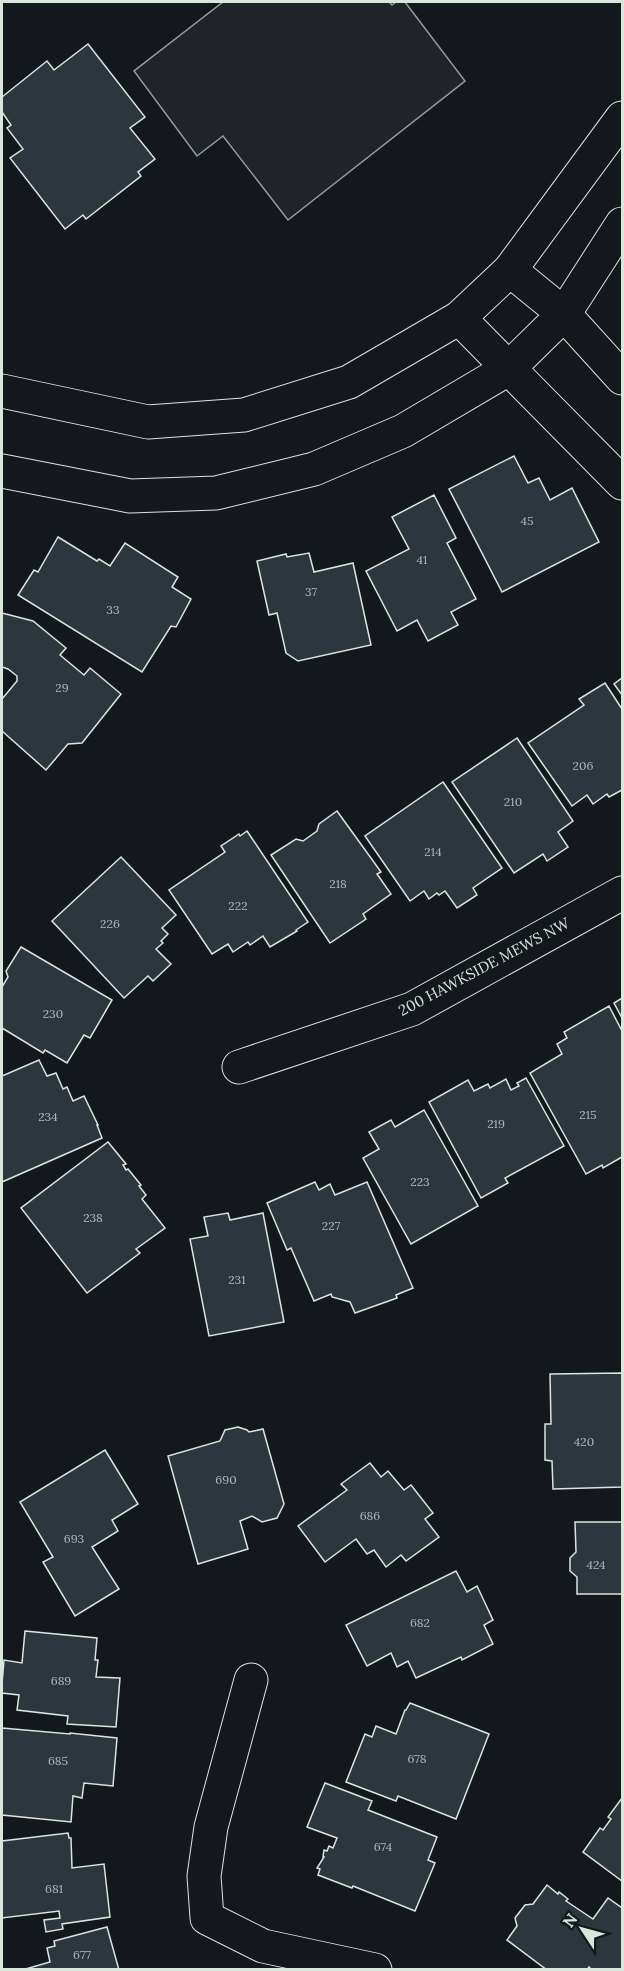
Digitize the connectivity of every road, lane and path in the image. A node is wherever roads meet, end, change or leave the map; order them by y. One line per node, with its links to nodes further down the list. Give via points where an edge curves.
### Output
1 (622, 118): 3 (street)
2 (622, 224): 4 (street)
3 (510, 270): 4 (street); 5 (street)
4 (564, 314): 6 (street); 7 (street)
5 (459, 318): 6 (street); 8 (street, via 349,382 244,415 148,422)
6 (508, 369): 9 (street, via 403,431 314,470 216,494 130,496); 10 (street)
7 (622, 378)
8 (2, 394)
9 (2, 471)
10 (622, 483)
11 (622, 893): 12 (street, 200 HAWKSIDE MEWS NW, via 412,1009)
12 (239, 1067)
13 (251, 1680): 14 (street, via 211,1827 204,1876 207,1918 263,1946)
14 (375, 1970)

